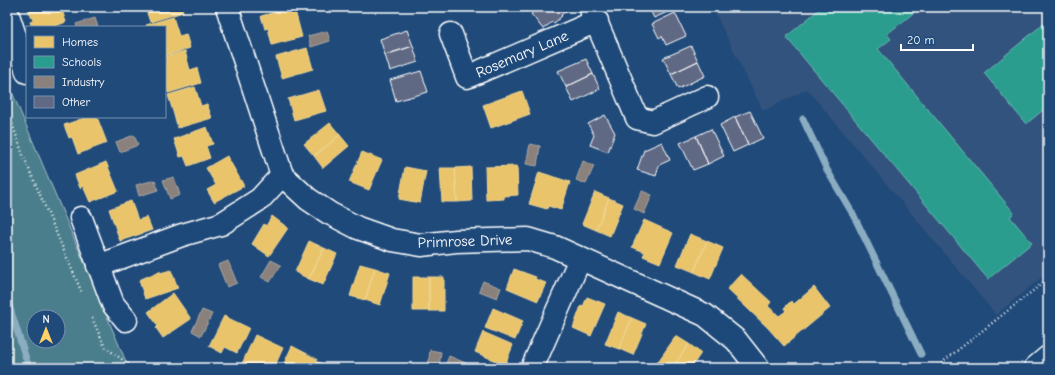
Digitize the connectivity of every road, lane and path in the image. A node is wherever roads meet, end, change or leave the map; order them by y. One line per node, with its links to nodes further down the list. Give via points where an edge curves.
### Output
1 (227, 7): 8 (street, Primrose Drive)
2 (7, 12): 5 (street)
3 (594, 14): 4 (street, Rosemary Lane, via 467,77); 6 (street, Rosemary Lane, via 637,118 653,122)
4 (451, 34)
5 (26, 69)
6 (707, 97)
7 (7, 109): 13 (path, via 23,155)
8 (282, 175): 10 (street, Primrose Drive, via 308,199 329,213 358,228 392,240 421,244 456,240 528,239 555,247); 11 (street, via 260,199 221,224 182,235)
9 (81, 218): 11 (street)
10 (580, 259): 18 (street); 19 (street, Primrose Drive, via 705,315 736,340)
11 (98, 266): 15 (street, via 113,304)
12 (1048, 279): 20 (path)
13 (84, 297)
14 (90, 312): 17 (path, via 105,347)
15 (126, 320)
16 (1048, 357): 21 (street)
17 (133, 368)
18 (532, 368)
19 (758, 368)
20 (935, 368)
21 (1034, 368)

